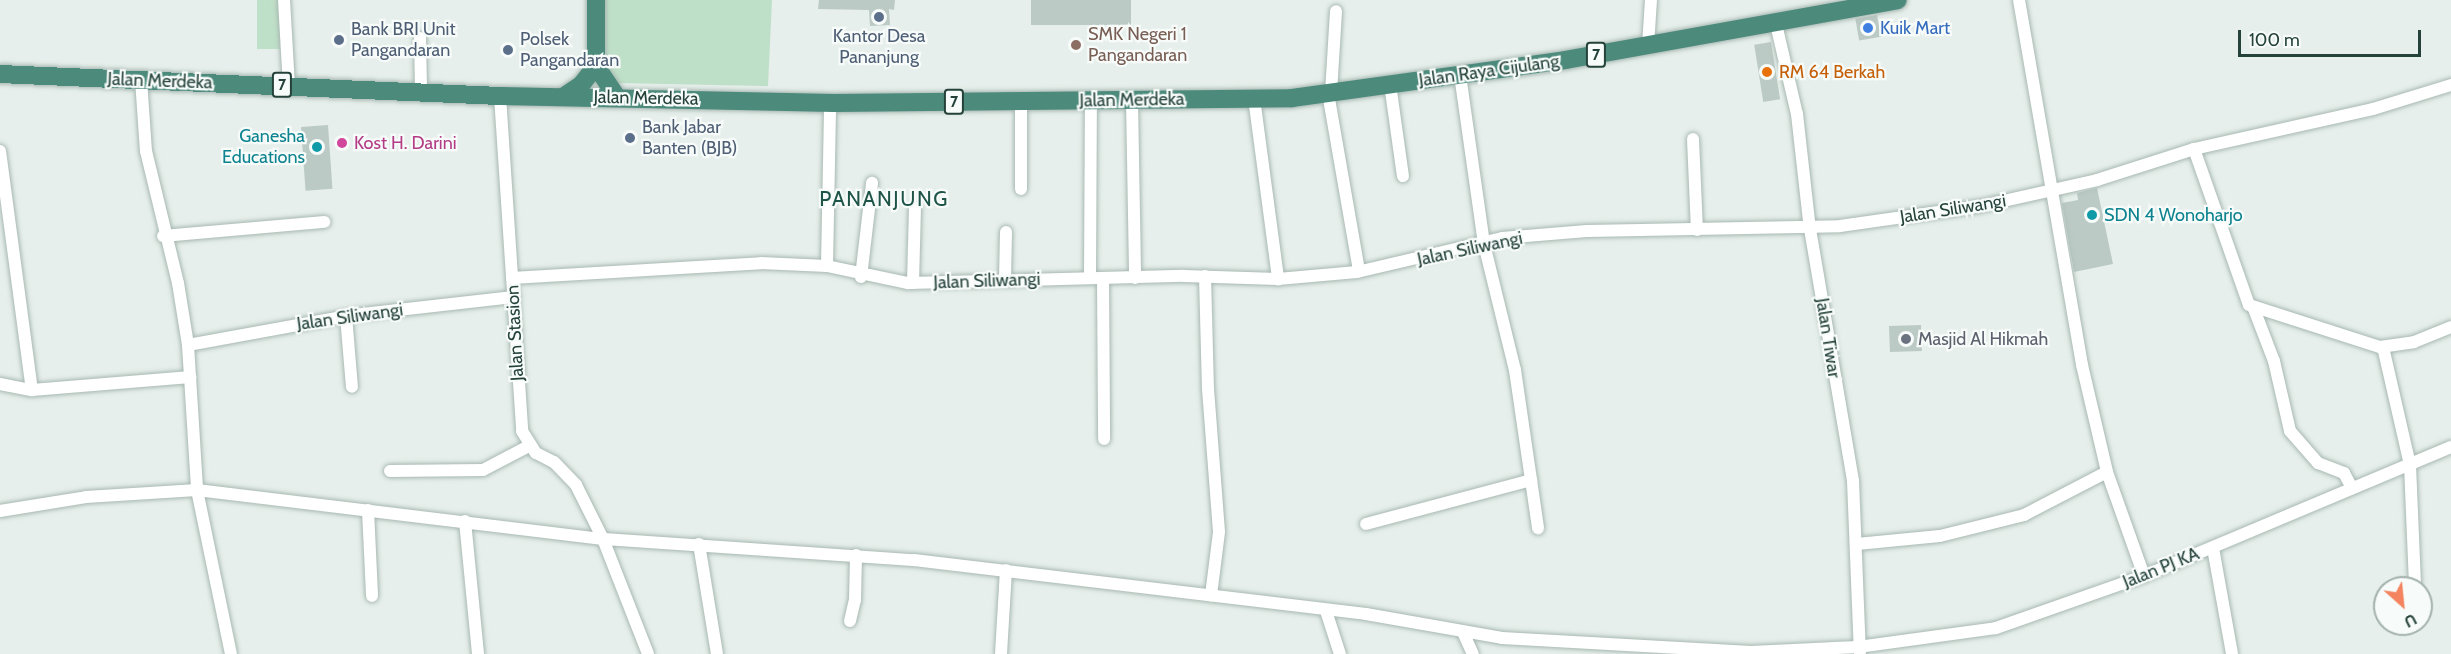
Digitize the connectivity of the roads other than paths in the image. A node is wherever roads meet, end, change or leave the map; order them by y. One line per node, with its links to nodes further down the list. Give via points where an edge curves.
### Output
1 (284, 0): 16 (street)
2 (596, 0): 10 (highway)
3 (1651, 0): 9 (street)
4 (1898, 0): 7 (highway, Jalan Raya Cijulang / 7)
5 (2019, 0): 34 (street)
6 (1336, 11): 18 (street)
7 (1776, 24): 9 (highway, Jalan Raya Cijulang / 7); 37 (street, Jalan Tiwar, via 1797,114)
8 (420, 38): 17 (street)
9 (1648, 46): 12 (highway, Jalan Raya Cijulang / 7)
10 (596, 66): 20 (highway); 21 (highway, via 581,85)
11 (0, 74): 13 (highway, Jalan Merdeka / 7)
12 (1460, 75): 14 (highway, Jalan Raya Cijulang / 7); 41 (street)
13 (141, 80): 16 (highway, Jalan Merdeka / 7); 40 (street, via 146,151)
14 (1390, 84): 18 (highway, Jalan Raya Cijulang / 7); 31 (street)
15 (2451, 85): 29 (street, Jalan Siliwangi, via 2373,109)
16 (289, 86): 17 (highway, Jalan Merdeka / 7)
17 (421, 92): 19 (highway, Jalan Merdeka / 7)
18 (1329, 93): 23 (highway, Jalan Raya Cijulang / 7); 43 (street)
19 (500, 96): 21 (highway, Jalan Merdeka / 7); 47 (street, Jalan Stasion)
20 (616, 96): 21 (highway, Jalan Merdeka / 7); 27 (highway, Jalan Merdeka / 7)
21 (563, 97)
22 (1254, 98): 23 (highway, Jalan Merdeka / 7); 25 (highway, Jalan Merdeka / 7); 50 (street, via 1259,145 1266,162)
23 (1292, 98)
24 (1091, 100): 25 (highway, Jalan Merdeka / 7); 26 (highway, Jalan Merdeka / 7); 46 (street)
25 (1132, 100): 49 (street)
26 (1021, 101): 27 (highway, Jalan Merdeka / 7); 33 (street)
27 (830, 103): 42 (street)
28 (1693, 139): 38 (street)
29 (2194, 149): 34 (street, Jalan Siliwangi); 54 (street, via 2236,278)
30 (0, 151): 62 (street)
31 (1403, 176)
32 (872, 183): 45 (street)
33 (1021, 189)
34 (2051, 190): 37 (street, Jalan Siliwangi, via 1981,206); 68 (street, via 2082,364)
35 (915, 208): 52 (street)
36 (324, 222): 40 (street)
37 (1810, 229): 38 (street, Jalan Siliwangi); 79 (street, Jalan Tiwar, via 1853,481)
38 (1697, 230): 41 (street, Jalan Siliwangi, via 1587,231)
39 (1006, 232): 51 (street)
40 (164, 236): 57 (street, via 178,282)
41 (1484, 243): 43 (street, Jalan Siliwangi); 69 (street, via 1509,340)
42 (827, 266): 45 (street, Jalan Siliwangi); 47 (street, Jalan Siliwangi, via 761,263)
43 (1359, 272): 50 (street, Jalan Siliwangi)
44 (1205, 276): 49 (street, Jalan Siliwangi); 50 (street, Jalan Siliwangi); 85 (street, via 1208,389 1219,532)
45 (861, 277): 52 (street, Jalan Siliwangi)
46 (1090, 277): 48 (street, Jalan Siliwangi); 51 (street, Jalan Siliwangi)
47 (512, 278): 53 (street, Jalan Stasion)
48 (1103, 278): 49 (street, Jalan Siliwangi); 63 (street)
49 (1135, 278)
50 (1278, 279)
51 (1005, 280): 52 (street, Jalan Siliwangi)
52 (913, 283)
53 (514, 297): 55 (street, Jalan Siliwangi); 64 (street, Jalan Stasion, via 522,431)
54 (2254, 309): 58 (street); 70 (street, via 2274,361 2290,431 2318,463 2344,473)
55 (346, 316): 57 (street, Jalan Siliwangi); 61 (street)
56 (2451, 327): 58 (street, via 2414,342)
57 (188, 345): 59 (street)
58 (2383, 347): 66 (street)
59 (190, 377): 62 (street); 71 (street)
60 (0, 384): 62 (street)
61 (352, 387)
62 (32, 390)
63 (1104, 439)
64 (529, 446): 67 (street, via 483,470); 77 (street, via 554,462 576,485)
65 (2451, 447): 66 (street, Jalan PJ KA)
66 (2410, 465): 70 (street, Jalan PJ KA); 84 (street)
67 (390, 471)
68 (2107, 472): 79 (street, via 2024,515 1940,536); 83 (street)
69 (1531, 480): 75 (street); 76 (street)
70 (2352, 488): 80 (street, Jalan PJ KA)
71 (197, 490): 72 (street, Jalan PJ KA); 73 (street, Jalan PJ KA, via 86,497); 92 (street)
72 (368, 510): 74 (street, Jalan PJ KA); 86 (street)
73 (0, 511)
74 (465, 521): 77 (street, Jalan PJ KA); 93 (street)
75 (1366, 524)
76 (1538, 528)
77 (603, 539): 78 (street, Jalan PJ KA); 94 (street)
78 (699, 544): 81 (street, Jalan PJ KA); 95 (street)
79 (1857, 544): 91 (street, Jalan Tiwar)
80 (2213, 548): 83 (street, Jalan PJ KA); 99 (street)
81 (856, 555): 82 (street, Jalan PJ KA); 88 (street, via 855,600)
82 (1006, 570): 85 (street, Jalan PJ KA); 96 (street)
83 (2144, 576): 91 (street, Jalan PJ KA, via 1996,628)
84 (2415, 576)
85 (1211, 595): 87 (street, Jalan PJ KA)
86 (372, 596)
87 (1326, 611): 89 (street, Jalan PJ KA); 97 (street)
88 (850, 621)
89 (1463, 632): 90 (street, Jalan PJ KA); 98 (street)
90 (1634, 650): 91 (street, Jalan PJ KA)
91 (1859, 650)
92 (231, 654)
93 (478, 654)
94 (648, 654)
95 (717, 654)
96 (1001, 654)
97 (1340, 654)
98 (1473, 654)
99 (2232, 654)

